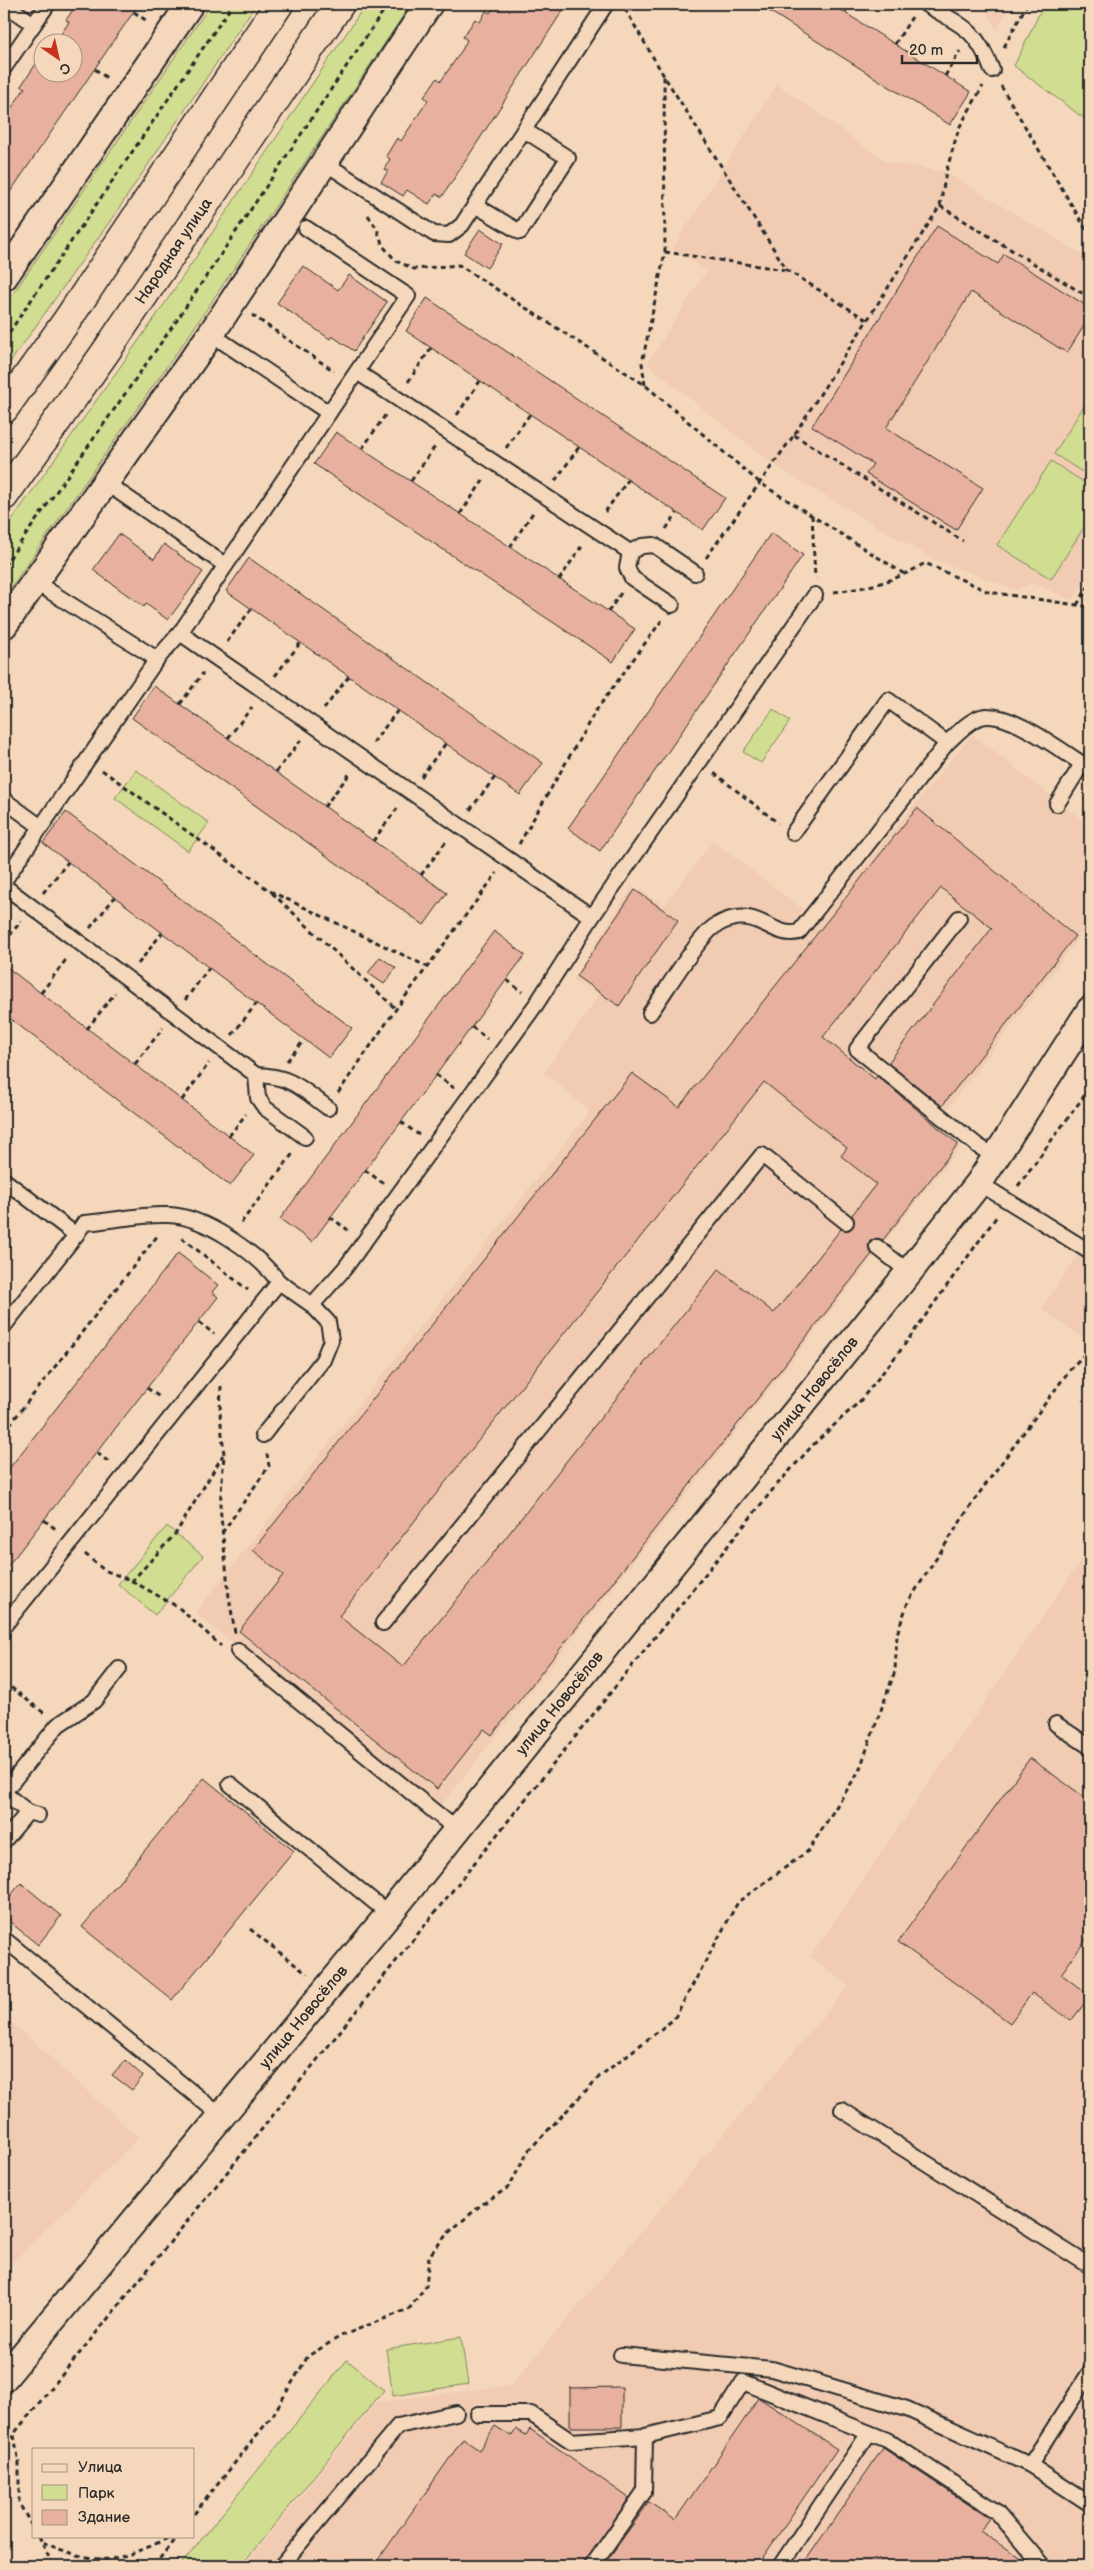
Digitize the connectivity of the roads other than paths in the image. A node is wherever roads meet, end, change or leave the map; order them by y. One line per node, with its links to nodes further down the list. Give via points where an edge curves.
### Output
1 (4, 4): 9 (lane)
2 (48, 4): 9 (lane)
3 (190, 4): 16 (street)
4 (279, 4): 19 (main road)
5 (340, 4): 22 (main road, Народная улица, via 107,350)
6 (428, 4): 13 (street)
7 (606, 4): 12 (lane)
8 (920, 8): 11 (lane, via 972,33 983,47)
9 (34, 24): 10 (lane)
10 (4, 68)
11 (992, 70)
12 (524, 130): 14 (lane); 14 (lane, via 568,158 542,200 520,232)
13 (325, 163): 14 (lane, via 434,234 449,235 462,225); 17 (street)
14 (475, 205)
15 (306, 228): 18 (lane, via 408,296)
16 (4, 277)
17 (211, 334): 20 (lane); 21 (street)
18 (354, 377): 20 (lane); 23 (lane)
19 (4, 409)
20 (328, 413): 24 (lane)
21 (106, 483): 24 (lane); 26 (street)
22 (4, 496)
23 (630, 552): 25 (lane, via 642,546 654,546); 28 (lane, via 627,568 632,578)
24 (225, 565): 30 (lane)
25 (695, 573)
26 (35, 582): 29 (street); 31 (lane)
27 (815, 595): 40 (lane)
28 (672, 605)
29 (4, 625)
30 (180, 632): 31 (lane); 40 (lane)
31 (157, 659): 36 (lane)
32 (948, 743): 33 (lane, via 980,717 997,716); 37 (lane, via 888,700); 43 (lane, via 799,932 789,935 749,918 732,918 714,926)
33 (1086, 766): 35 (lane)
34 (4, 800): 36 (lane)
35 (1057, 804)
36 (41, 827): 38 (lane)
37 (793, 833)
38 (4, 881)
39 (4, 886): 44 (lane)
40 (592, 917): 56 (lane, via 537,1003 388,1210 345,1268)
41 (959, 918): 47 (lane, via 857,1049)
42 (1090, 1010): 47 (street, улица Новосёлов)
43 (650, 1013)
44 (256, 1075): 45 (lane, via 288,1079); 46 (lane, via 258,1098 265,1108)
45 (328, 1108)
46 (305, 1137)
47 (996, 1157): 49 (street, улица Новосёлов)
48 (4, 1180): 51 (lane)
49 (978, 1183): 53 (lane); 54 (street, улица Новосёлов)
50 (846, 1222): 59 (lane, via 762,1155)
51 (76, 1235): 55 (lane, via 84,1223 196,1220 229,1238 269,1268); 57 (lane)
52 (877, 1247): 54 (lane)
53 (1090, 1252)
54 (909, 1272): 67 (street, улица Новосёлов)
55 (280, 1282): 56 (lane); 60 (lane)
56 (312, 1305): 58 (lane, via 328,1322 331,1340 323,1360)
57 (4, 1326)
58 (263, 1435)
59 (383, 1623)
60 (4, 1626)
61 (238, 1651): 67 (lane)
62 (119, 1669): 66 (lane, via 94,1701 58,1724)
63 (1056, 1724): 64 (lane)
64 (1090, 1747)
65 (230, 1784): 69 (lane)
66 (4, 1792): 68 (lane, via 33,1813)
67 (457, 1830): 69 (street, улица Новосёлов)
68 (4, 1841)
69 (389, 1914): 72 (street, улица Новосёлов)
70 (4, 1939): 72 (lane)
71 (842, 2110): 73 (lane)
72 (221, 2116): 76 (street, улица Новосёлов)
73 (1090, 2266)
74 (621, 2355): 81 (lane, via 772,2369 907,2409)
75 (1090, 2372): 81 (lane)
76 (4, 2378)
77 (456, 2413): 83 (lane, via 398,2426)
78 (478, 2414): 80 (lane, via 531,2414 571,2441)
79 (869, 2433): 80 (lane, via 743,2382 720,2418); 85 (lane); 86 (lane, via 887,2440 997,2512)
80 (645, 2436): 84 (lane, via 644,2492)
81 (1030, 2465): 82 (lane)
82 (1090, 2504)
83 (281, 2566)
84 (592, 2566)
85 (780, 2566)
86 (1043, 2566)

